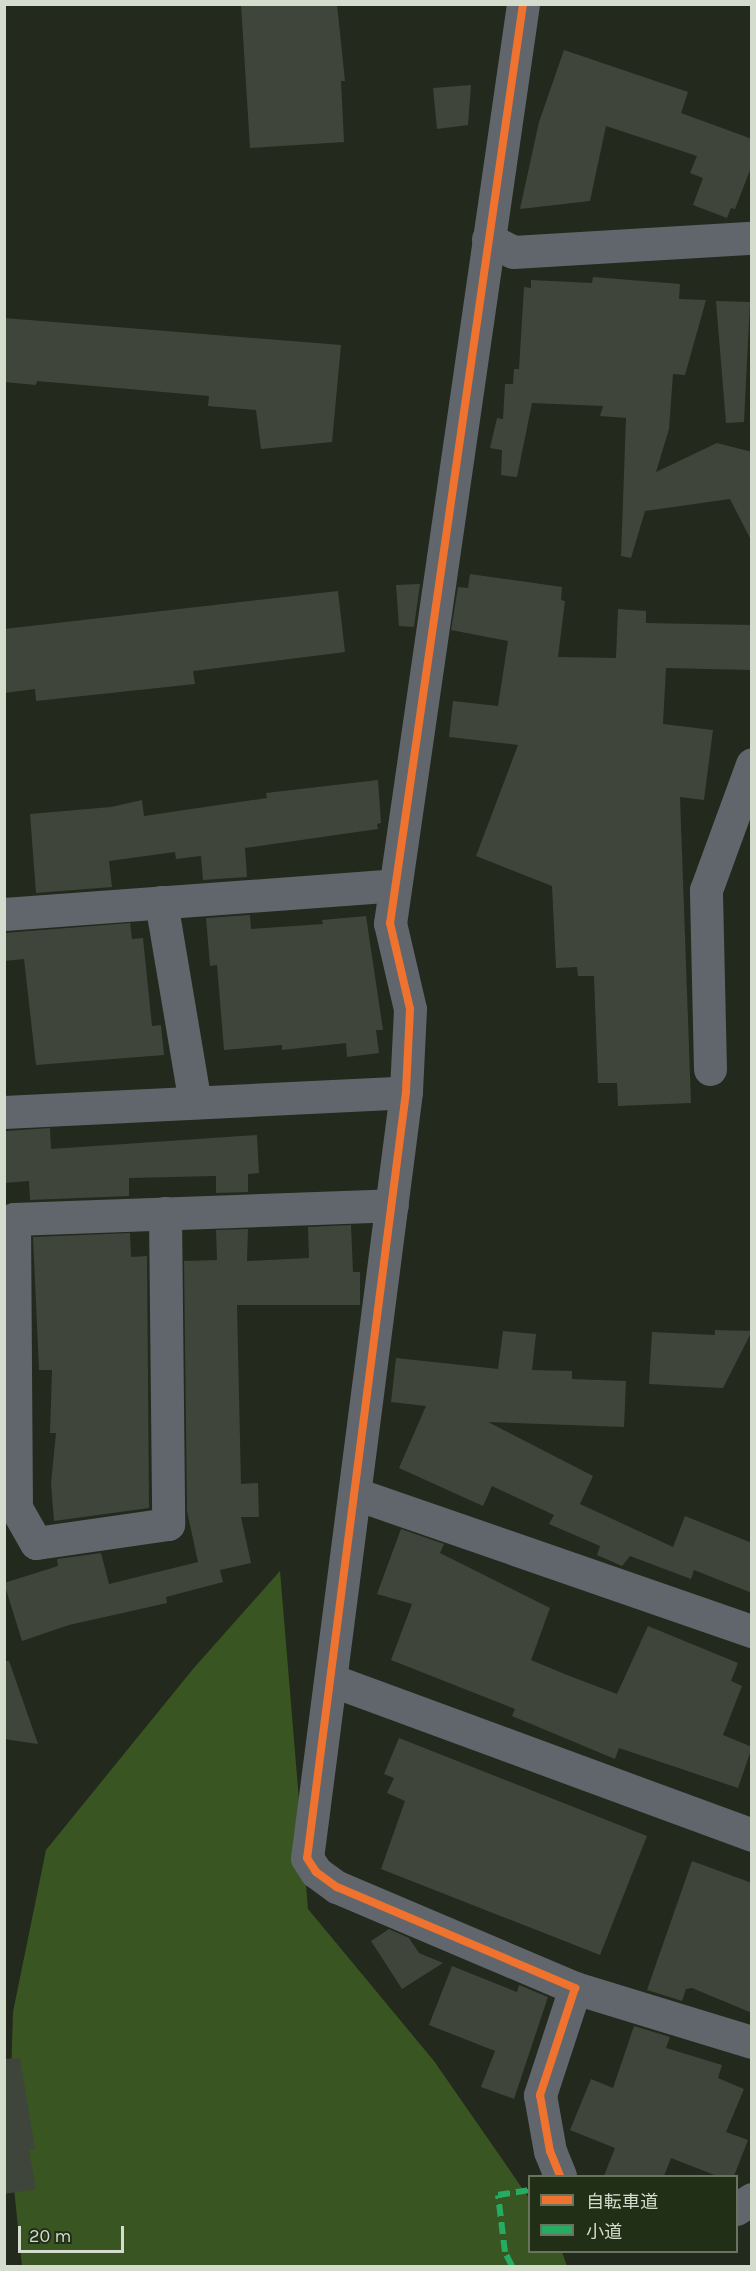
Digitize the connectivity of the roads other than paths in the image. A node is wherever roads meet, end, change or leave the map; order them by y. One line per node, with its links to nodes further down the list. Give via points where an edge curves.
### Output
1 (523, 4): 3 (street)
2 (752, 238): 3 (street, via 513,252)
3 (488, 239): 5 (street)
4 (752, 764): 8 (street, via 706,890)
5 (395, 885): 6 (street); 9 (street, via 390,923 410,1009)
6 (161, 902): 7 (street); 10 (street)
7 (4, 914)
8 (710, 1069)
9 (406, 1092): 10 (street); 12 (street)
10 (195, 1102): 11 (street)
11 (4, 1112)
12 (392, 1205): 13 (street); 14 (street)
13 (165, 1214): 13 (street, via 14,1219 16,1508 36,1542 168,1524)
14 (357, 1494): 15 (street); 16 (street)
15 (752, 1631)
16 (331, 1680): 17 (street); 18 (street, via 307,1858 316,1872 338,1887)
17 (752, 1835)
18 (574, 1988): 19 (street); 20 (street, via 540,2096 550,2151)
19 (752, 2042)
20 (560, 2175)
21 (752, 2199): 22 (street)
22 (738, 2207)

